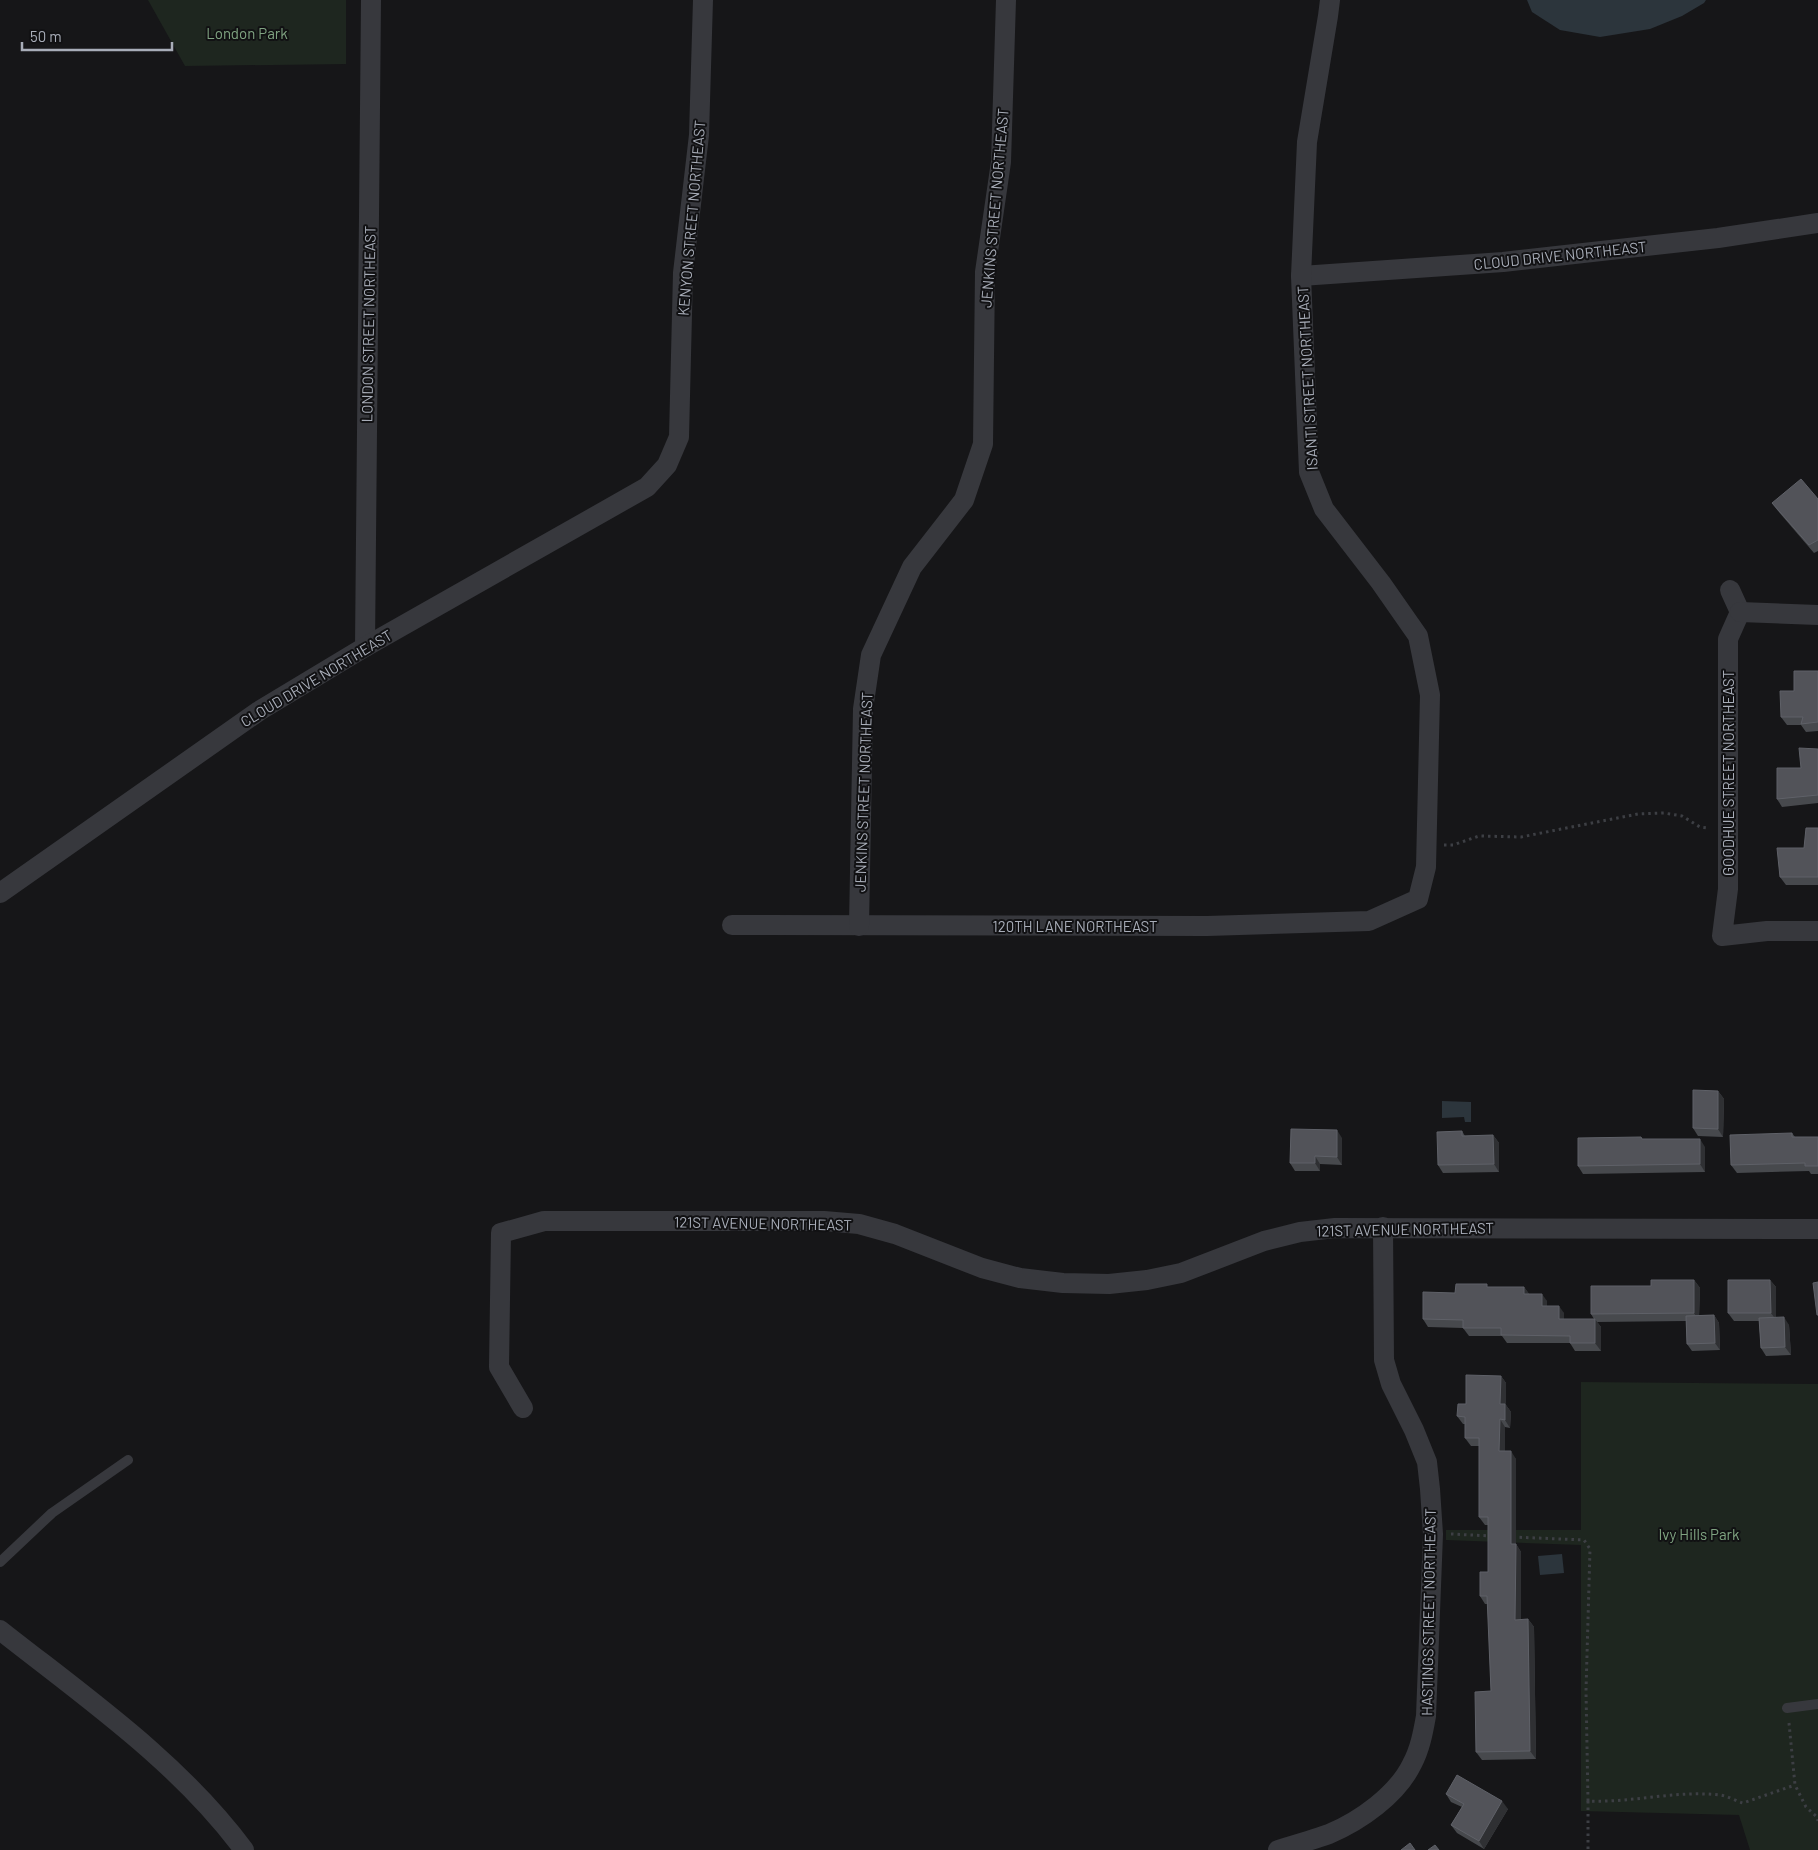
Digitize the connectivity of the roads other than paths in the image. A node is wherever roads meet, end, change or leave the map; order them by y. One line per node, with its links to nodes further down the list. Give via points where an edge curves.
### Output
1 (371, 0): 11 (street, LONDON STREET NORTHEAST)
2 (703, 0): 7 (street, KENYON STREET NORTHEAST, via 699,135 683,273 679,437 667,465)
3 (1006, 0): 15 (street, JENKINS STREET NORTHEAST, via 1000,162 985,272 983,444 964,500 912,567 870,655 864,709)
4 (1330, 0): 6 (street, ISANTI STREET NORTHEAST, via 1306,142)
5 (1818, 224): 6 (street, CLOUD DRIVE NORTHEAST, via 1503,262)
6 (1301, 276): 13 (street, ISANTI STREET NORTHEAST, via 1309,472 1324,509 1418,636 1430,695 1426,867)
7 (647, 487): 11 (street, CLOUD DRIVE NORTHEAST)
8 (1730, 590): 9 (street)
9 (1740, 612): 10 (street); 16 (street, GOODHUE STREET NORTHEAST, via 1728,640 1728,889 1722,936 1767,931)
10 (1818, 615)
11 (365, 647): 12 (street, CLOUD DRIVE NORTHEAST, via 259,710)
12 (0, 893)
13 (1415, 901): 15 (street, 120TH LANE NORTHEAST, via 1369,921 1208,926)
14 (732, 925): 15 (street, 120TH LANE NORTHEAST)
15 (859, 926)
16 (1818, 931)
17 (1383, 1227): 18 (street, 121ST AVENUE NORTHEAST); 19 (street, 121ST AVENUE NORTHEAST, via 1300,1232 1264,1241 1181,1273 1109,1284 1020,1278 982,1268 860,1224 824,1221 544,1221 501,1233 500,1368); 26 (street, HASTINGS STREET NORTHEAST, via 1384,1360 1390,1384 1427,1462 1433,1534 1423,1738 1412,1765 1381,1802 1329,1834)
18 (1818, 1229)
19 (523, 1408)
20 (128, 1460): 21 (lane, via 52,1513)
21 (0, 1562)
22 (0, 1630): 25 (street, via 151,1750 203,1802)
23 (1818, 1704): 24 (lane)
24 (1787, 1708)
25 (244, 1850)
26 (1278, 1850)

